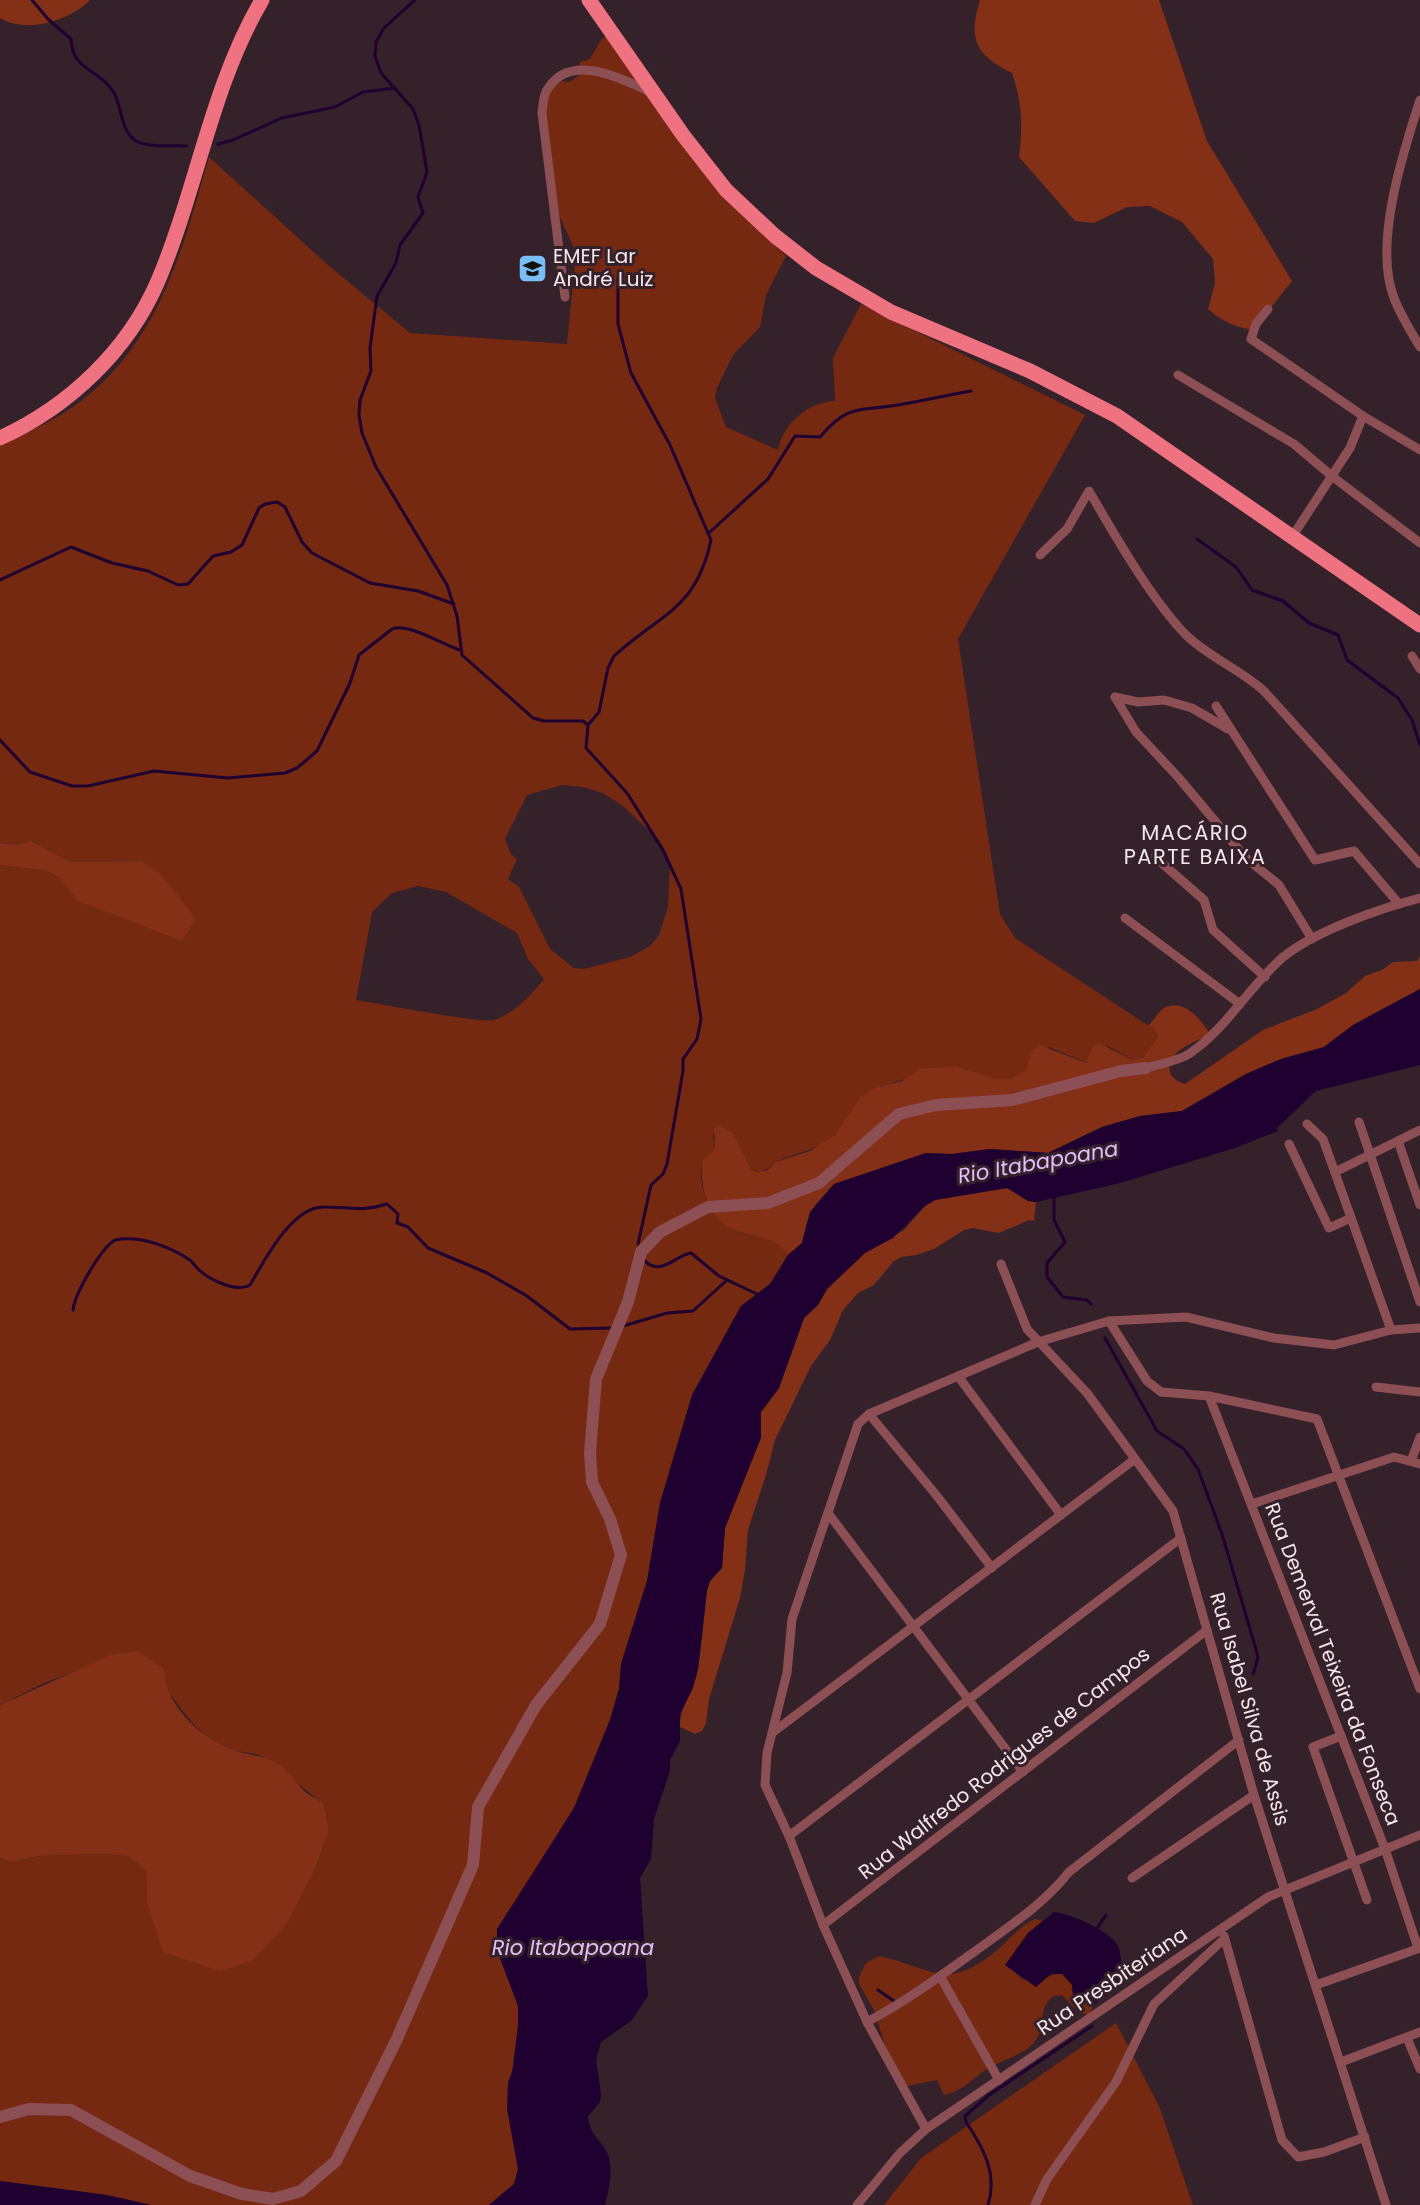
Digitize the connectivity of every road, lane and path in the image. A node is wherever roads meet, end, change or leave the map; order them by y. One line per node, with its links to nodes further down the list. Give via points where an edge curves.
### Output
1 (262, 0): 10 (main road, via 228,72 157,283 131,329 75,392)
2 (589, 0): 3 (main road)
3 (656, 94): 5 (street, via 608,73 584,69 563,75 546,90 542,113); 13 (main road, via 726,190 816,268 891,312 1084,398 1166,448)
4 (1420, 100): 7 (street, via 1391,205 1388,270 1394,298)
5 (565, 297)
6 (1268, 309): 9 (street, via 1256,324 1251,339)
7 (1420, 347)
8 (1178, 375): 12 (street, via 1294,444)
9 (1364, 416): 11 (street); 12 (street)
10 (0, 438)
11 (1420, 450)
12 (1333, 477): 13 (street); 14 (street)
13 (1292, 537): 16 (main road)
14 (1420, 543)
15 (1040, 555): 22 (street, via 1067,529 1089,491 1118,540 1186,635 1264,691)
16 (1420, 625)
17 (1412, 656): 18 (street)
18 (1420, 669)
19 (1216, 706): 20 (street)
20 (1230, 730): 24 (street, via 1315,860 1354,851); 26 (street, via 1192,708 1164,700 1138,702 1114,697 1136,732 1246,858 1279,885)
21 (1155, 857): 27 (street, via 1204,900 1213,930)
22 (1420, 864)
23 (1420, 898): 24 (street)
24 (1399, 904): 26 (street)
25 (1125, 918): 28 (street)
26 (1312, 939): 27 (street, via 1282,958)
27 (1265, 977): 28 (street)
28 (1240, 1004): 29 (street, via 1189,1054)
29 (1146, 1068): 87 (street, via 1012,1100 936,1106 899,1114 819,1183 768,1203 708,1207 660,1232 641,1252 628,1302 596,1379 590,1453 592,1482 610,1519 621,1555 600,1624 536,1705 478,1807 473,1865 396,2041 336,2161 301,2191 273,2199 242,2194 190,2176 71,2110 29,2109)
30 (1359, 1122): 35 (street)
31 (1307, 1124): 36 (street, via 1323,1139)
32 (1420, 1130): 33 (street)
33 (1398, 1141): 35 (street); 37 (street)
34 (1289, 1144): 38 (street, via 1329,1228)
35 (1370, 1155): 36 (street); 40 (street)
36 (1335, 1172): 38 (street)
37 (1420, 1205)
38 (1351, 1218): 43 (street)
39 (1002, 1264): 44 (street, Rua Isabel Silva de Assis, via 1027,1329)
40 (1420, 1302)
41 (1109, 1321): 43 (street, via 1186,1317 1274,1338 1334,1345); 44 (street); 48 (street, via 1147,1381 1161,1392)
42 (1420, 1328): 43 (street)
43 (1391, 1330)
44 (1038, 1342): 45 (street); 51 (street, Rua Isabel Silva de Assis, via 1087,1393)
45 (958, 1376): 49 (street); 56 (street)
46 (1376, 1388): 47 (street)
47 (1420, 1392)
48 (1209, 1396): 53 (street, via 1317,1419); 54 (street, Rua Demerval Teixeira da Fonseca)
49 (869, 1414): 55 (street, via 858,1424); 58 (street)
50 (1420, 1437): 52 (street)
51 (1135, 1459): 56 (street); 57 (street, Rua Isabel Silva de Assis, via 1173,1511)
52 (1415, 1463): 53 (street, via 1394,1457)
53 (1340, 1475): 54 (street); 61 (street)
54 (1252, 1504): 64 (street, Rua Demerval Teixeira da Fonseca)
55 (828, 1513): 59 (street); 63 (street, via 792,1619 787,1673)
56 (1060, 1515): 58 (street)
57 (1181, 1538): 60 (street, Rua Isabel Silva de Assis); 62 (street)
58 (992, 1568): 59 (street)
59 (914, 1626): 62 (street); 63 (street)
60 (1207, 1630): 65 (street, Rua Isabel Silva de Assis); 66 (street, Rua Walfredo Rodrigues de Campos)
61 (1420, 1689)
62 (970, 1701): 66 (street); 69 (street)
63 (772, 1733): 69 (street, via 765,1785)
64 (1341, 1736): 70 (street, Rua Demerval Teixeira da Fonseca); 71 (street, via 1313,1747)
65 (1239, 1740): 67 (street, Rua Isabel Silva de Assis); 79 (street, via 1069,1872 1056,1888 999,1934)
66 (1023, 1772): 75 (street, Rua Walfredo Rodrigues de Campos)
67 (1254, 1795): 72 (street); 73 (street, Rua Isabel Silva de Assis)
68 (1420, 1835): 70 (street, Rua Presbiteriana)
69 (789, 1836): 75 (street)
70 (1385, 1849): 71 (street, Rua Presbiteriana); 78 (street, Rua Demerval Teixeira da Fonseca)
71 (1353, 1861): 73 (street, Rua Presbiteriana); 74 (street)
72 (1132, 1878)
73 (1286, 1890): 76 (street, Rua Presbiteriana, via 1268,1897); 80 (street, Rua Isabel Silva de Assis)
74 (1367, 1900)
75 (823, 1925): 81 (street)
76 (1223, 1928): 77 (street); 86 (street, Rua Presbiteriana)
77 (1224, 1940): 89 (street, via 1282,2140 1298,2157); 91 (street, via 1154,2004 1116,2082 1047,2179)
78 (1419, 1948): 80 (street)
79 (940, 1976): 81 (street); 86 (street)
80 (1316, 1985): 84 (street, Rua Isabel Silva de Assis)
81 (867, 2022): 88 (street)
82 (1420, 2032): 83 (street)
83 (1407, 2038): 84 (street); 85 (street)
84 (1341, 2062): 89 (street, Rua Isabel Silva de Assis)
85 (1420, 2069)
86 (999, 2080): 88 (street, Rua Presbiteriana)
87 (0, 2117)
88 (927, 2129): 90 (street, Rua Presbiteriana, via 900,2153)
89 (1365, 2137): 92 (street, Rua Isabel Silva de Assis)
90 (857, 2205)
91 (1035, 2205)
92 (1386, 2205)

